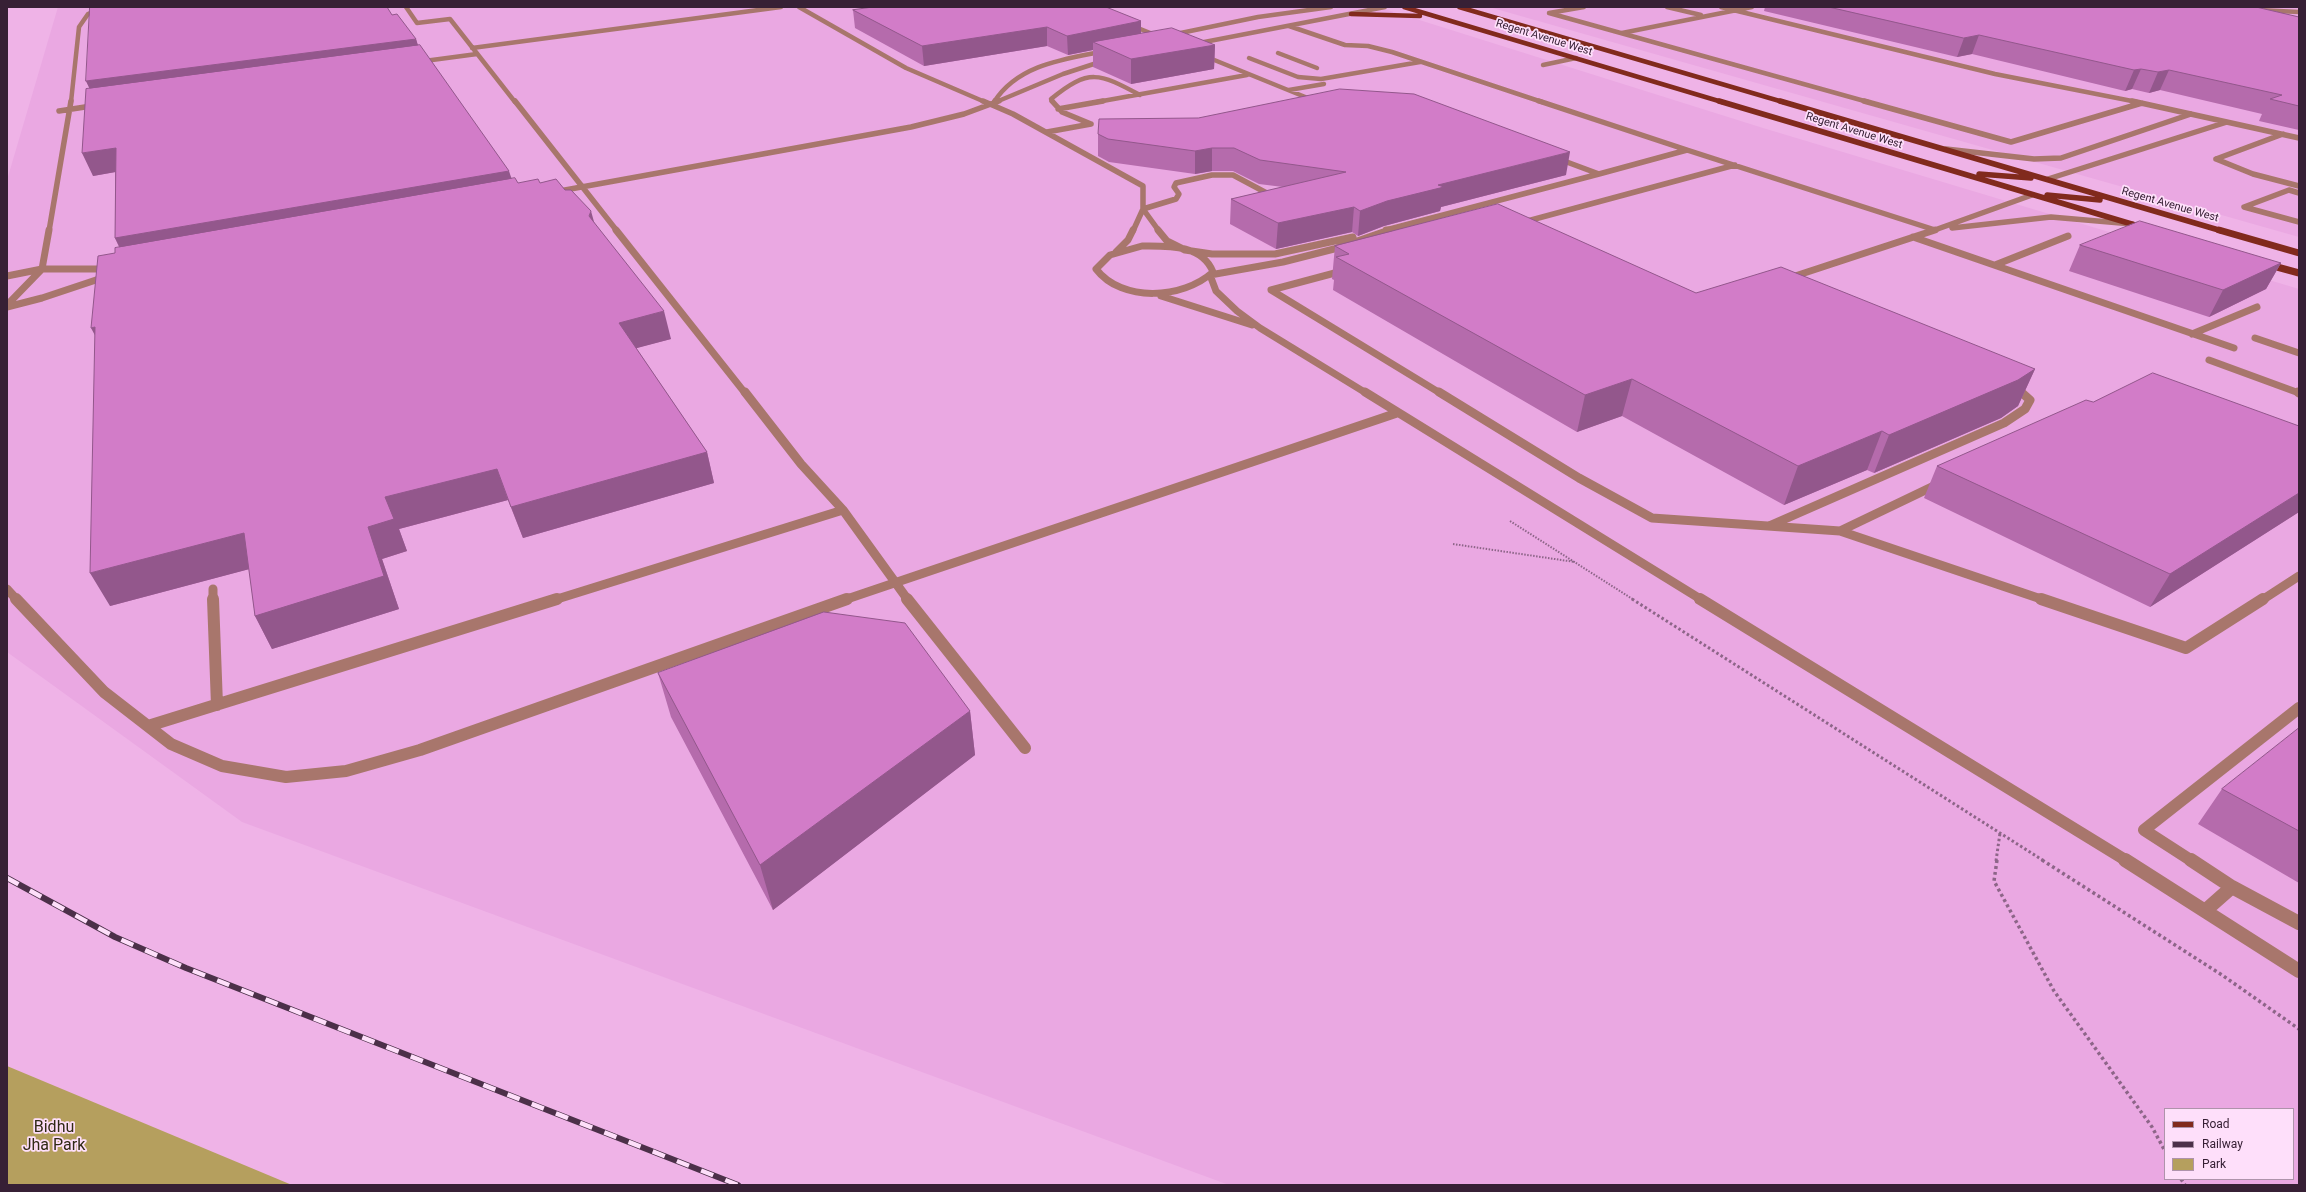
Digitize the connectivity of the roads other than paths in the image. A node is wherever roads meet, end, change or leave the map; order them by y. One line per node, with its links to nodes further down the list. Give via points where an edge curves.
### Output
1 (104, 7): 45 (lane, via 88,14 79,28)
2 (406, 7): 27 (lane, via 417,23 450,19)
3 (781, 7): 27 (lane)
4 (799, 7): 43 (lane, via 906,68)
5 (1331, 7): 22 (lane, via 1258,17)
6 (1385, 7): 16 (lane)
7 (1404, 7): 18 (main road, Regent Avenue West)
8 (1459, 7): 53 (main road, Regent Avenue West)
9 (1584, 7): 21 (lane, via 1549,13)
10 (1667, 7): 17 (lane)
11 (1722, 7): 13 (lane)
12 (1752, 7): 13 (lane)
13 (1735, 10): 17 (lane); 42 (lane, via 1995,74)
14 (2250, 10): 15 (lane)
15 (2299, 12)
16 (1351, 14): 18 (main road); 20 (lane)
17 (1705, 16): 21 (lane)
18 (1440, 18): 32 (main road, Regent Avenue West)
19 (1125, 23): 22 (lane)
20 (1288, 26): 25 (lane); 34 (lane, via 1345,45 1368,46)
21 (1619, 34): 42 (lane, via 2011,142)
22 (1161, 38): 23 (lane); 24 (lane)
23 (1153, 39)
24 (1167, 40)
25 (1185, 45)
26 (1108, 50): 43 (lane, via 1064,60 1020,77 1005,86)
27 (475, 51): 33 (lane); 63 (lane)
28 (1278, 53): 37 (lane)
29 (1199, 54): 38 (lane)
30 (1112, 58): 43 (lane, via 1083,65)
31 (1249, 58): 34 (lane, via 1298,77 1321,80)
32 (1576, 58): 36 (lane); 58 (main road, Regent Avenue West)
33 (414, 62)
34 (1422, 62): 35 (lane)
35 (1432, 65): 39 (lane); 54 (lane)
36 (1543, 65)
37 (1316, 68)
38 (1247, 75): 39 (lane); 40 (lane)
39 (1288, 90): 41 (lane)
40 (1140, 95): 46 (lane); 46 (lane, via 1108,78 1085,77 1051,99)
41 (1320, 103)
42 (2142, 103): 48 (lane)
43 (994, 104): 50 (lane); 63 (lane, via 959,116 912,127)
44 (102, 105): 45 (lane)
45 (70, 109): 47 (lane); 84 (lane)
46 (1058, 110): 50 (lane, via 1091,124)
47 (59, 111)
48 (2193, 114): 49 (lane); 53 (lane, via 2061,158 2034,159)
49 (2228, 122): 51 (lane); 60 (lane)
50 (1047, 132): 69 (lane, via 1143,186)
51 (2283, 134): 52 (lane); 56 (lane)
52 (2299, 138)
53 (1945, 149): 60 (main road, Regent Avenue West)
54 (1687, 150): 57 (lane); 59 (lane)
55 (1550, 156): 59 (lane)
56 (2216, 159): 61 (lane); 62 (lane, via 2253,174)
57 (1735, 165): 72 (lane); 74 (lane)
58 (1957, 172): 60 (main road); 66 (main road, Regent Avenue West)
59 (1599, 174): 73 (lane)
60 (2048, 179): 68 (main road, Regent Avenue West)
61 (2299, 181)
62 (2299, 186)
63 (582, 187): 65 (lane); 102 (lane, via 801,464)
64 (2299, 193): 70 (lane, via 2289,190 2244,207)
65 (543, 194)
66 (2032, 195): 68 (main road, via 2075,196); 71 (main road, Regent Avenue West); 74 (lane)
67 (1279, 199): 69 (lane, via 1233,175 1217,175 1176,183 1174,187 1179,194 1176,199)
68 (2134, 205): 80 (main road, Regent Avenue West)
69 (1143, 209): 78 (lane, via 1167,241); 79 (lane, via 1128,240)
70 (2299, 222)
71 (2132, 224): 74 (lane, via 2051,217); 75 (main road, Regent Avenue West)
72 (1510, 226)
73 (1391, 229): 78 (lane, via 1275,254 1219,255); 87 (lane, via 1327,251)
74 (1934, 230): 77 (lane)
75 (2155, 231)
76 (2068, 236): 82 (lane)
77 (1913, 237): 82 (lane); 88 (lane)
78 (1185, 250): 79 (lane, via 1142,246); 87 (lane, via 1205,258 1212,264 1213,272)
79 (1116, 252): 89 (lane, via 1100,261 1096,269 1099,276 1108,284)
80 (2299, 253)
81 (2261, 262): 85 (main road)
82 (1995, 266): 93 (lane)
83 (1356, 267): 103 (lane, via 1271,290 1579,478 1652,518)
84 (42, 269): 86 (lane); 90 (lane); 90 (lane, via 116,271 63,292)
85 (2299, 273)
86 (7, 276)
87 (1210, 276): 89 (lane, via 1197,286 1182,290); 92 (lane, via 1211,284 1221,296)
88 (1781, 280)
89 (1145, 292): 92 (lane)
90 (7, 306)
91 (2257, 307): 93 (lane)
92 (1260, 328): 100 (lane)
93 (2192, 334): 95 (lane)
94 (2255, 338): 96 (lane)
95 (2234, 348)
96 (2299, 353)
97 (2209, 360): 99 (lane)
98 (2008, 385): 103 (lane, via 2015,387 2030,400 2025,409 2004,423)
99 (2299, 393)
100 (1397, 412): 106 (lane); 114 (lane)
101 (1945, 481): 104 (lane)
102 (843, 510): 106 (lane); 109 (lane)
103 (1766, 527): 104 (lane)
104 (1840, 531): 105 (lane, via 2186,648)
105 (2299, 576)
106 (894, 582): 111 (lane, via 420,750 346,770 286,777 222,766 171,744); 112 (lane)
107 (7, 589): 111 (lane, via 104,692)
108 (213, 589): 109 (lane)
109 (217, 705): 111 (lane)
110 (2299, 708): 113 (lane, via 2144,830)
111 (148, 726)
112 (1025, 748)
113 (2232, 887): 114 (lane); 115 (lane)
114 (2206, 910): 116 (lane)
115 (2299, 923)
116 (2299, 970)

